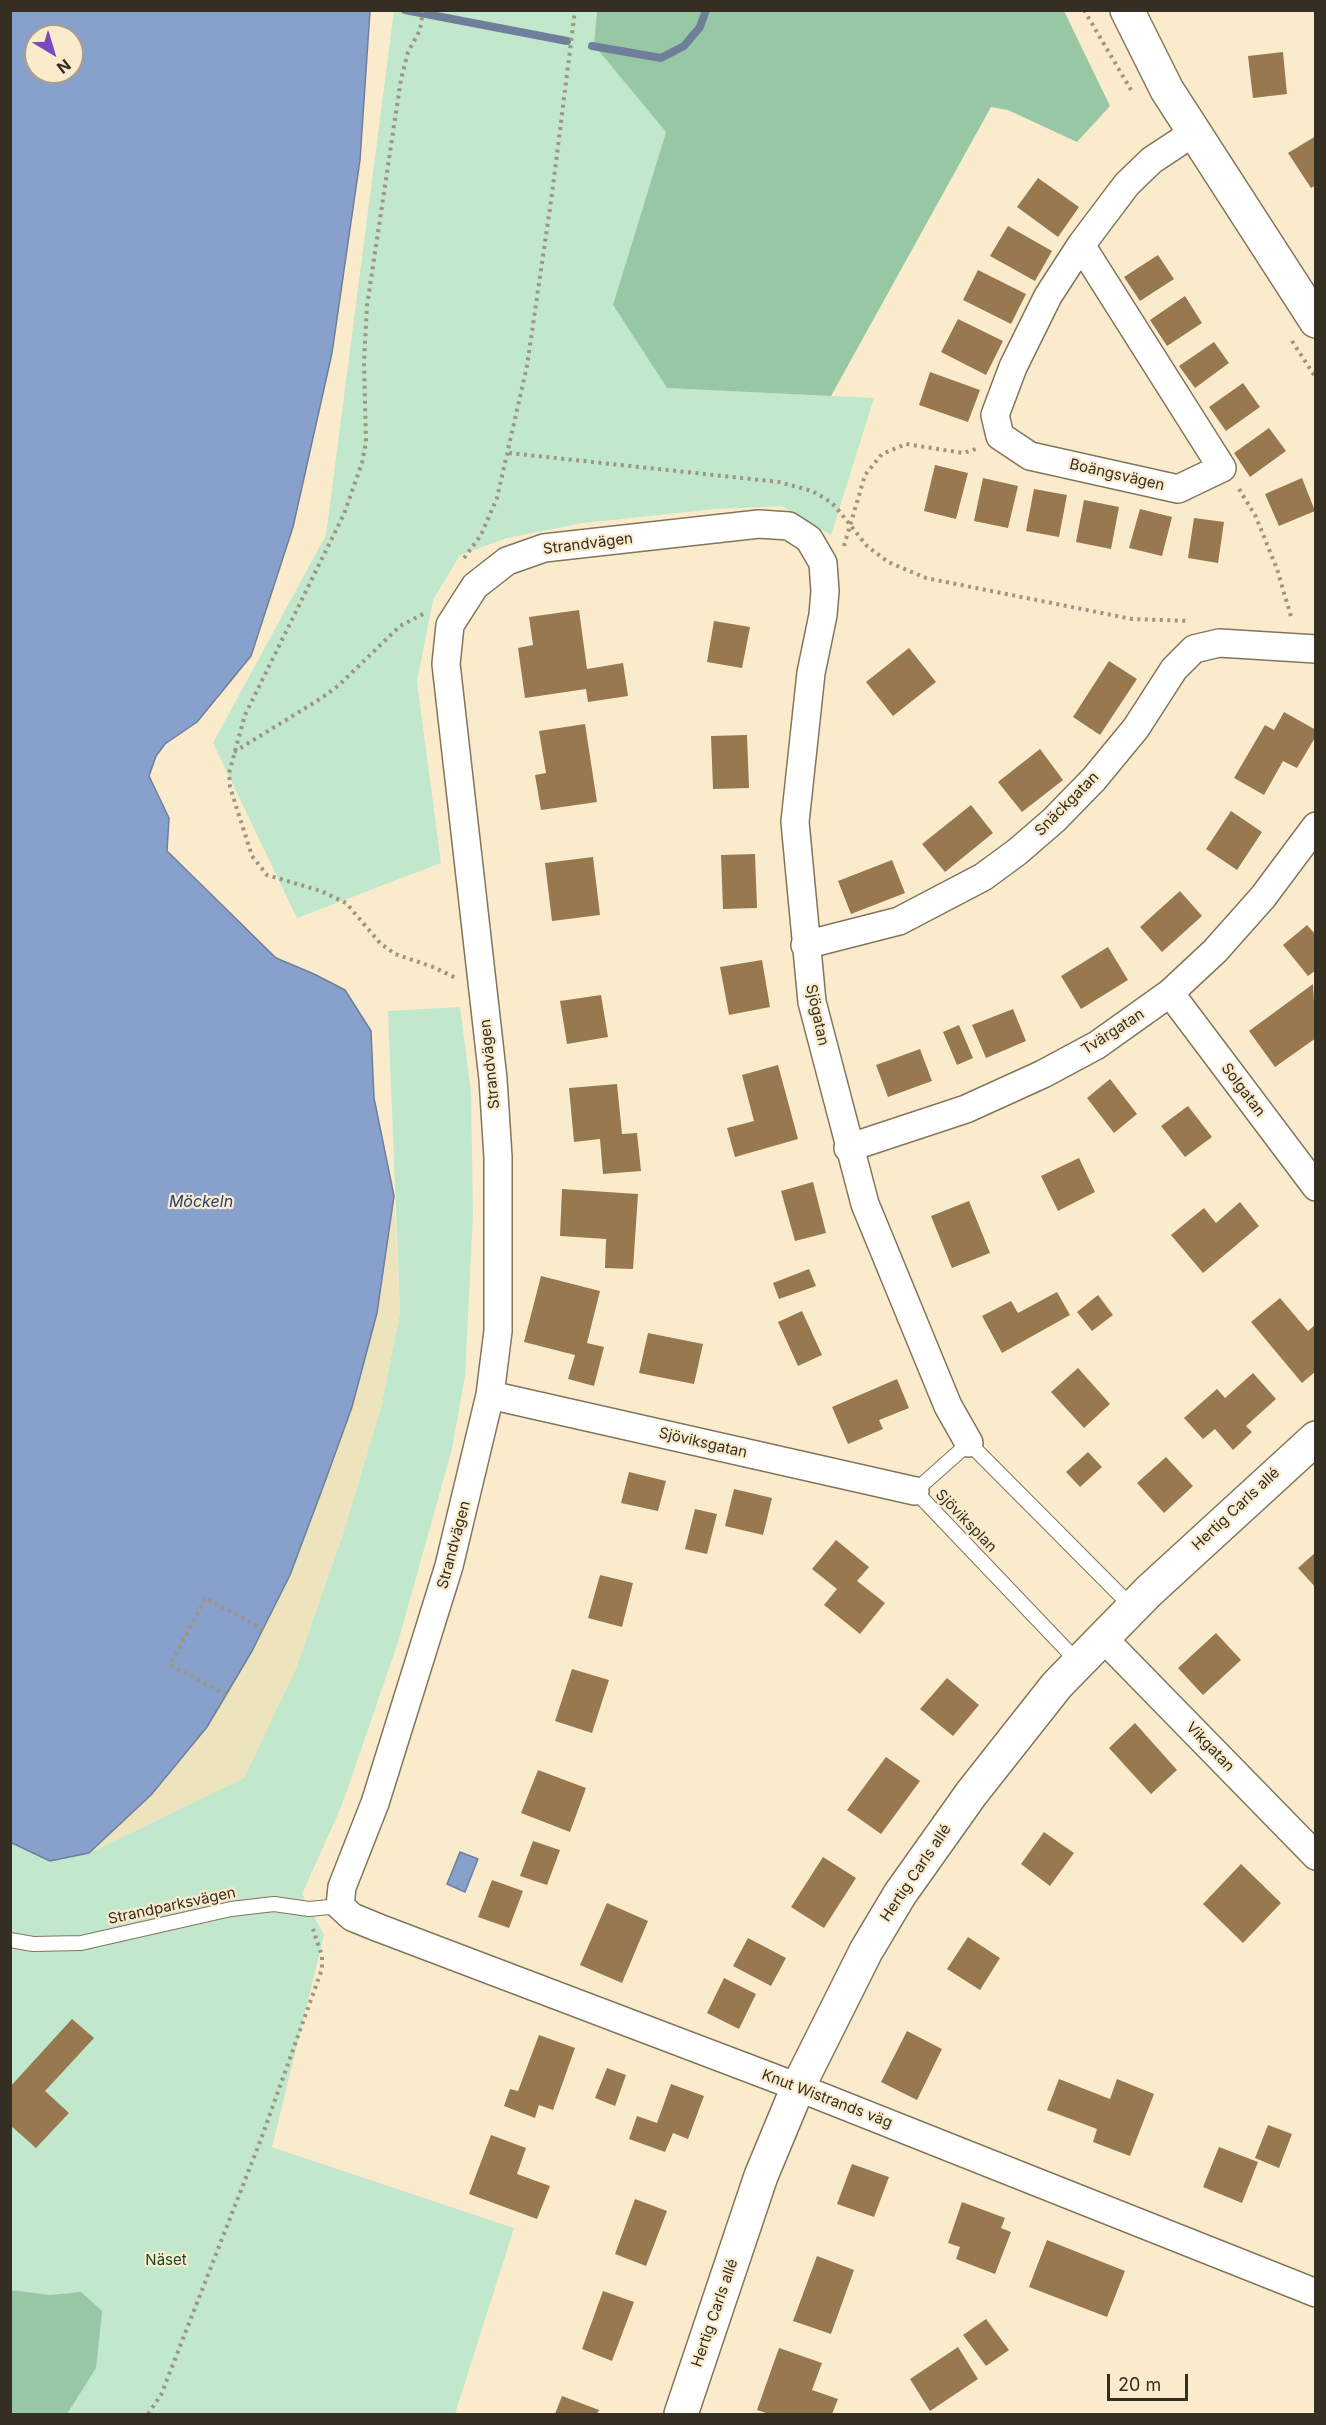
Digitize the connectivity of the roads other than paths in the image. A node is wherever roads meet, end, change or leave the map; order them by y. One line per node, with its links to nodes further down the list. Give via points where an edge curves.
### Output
1 (1126, 10): 2 (street)
2 (1193, 133): 3 (street, via 1152,160 1127,184); 4 (street)
3 (1082, 245): 3 (street, Boängsvägen, via 1222,468 1178,489 1030,456 1000,436 995,415 1012,367 1048,296)
4 (1316, 321)
5 (823, 568): 8 (street, Sjögatan, via 823,615 811,673 795,822); 12 (street, Strandvägen, via 809,539 789,526 759,524 544,548 507,561 475,586 450,625 446,664 493,1079 498,1157 498,1331)
6 (1303, 648): 8 (street, Snäckgatan, via 1219,644 1194,649 1174,669 1136,728 1094,779 1017,852 982,877 899,921)
7 (1316, 826): 9 (street, Tvärgatan, via 1263,897 1215,951)
8 (805, 945): 10 (street, Sjögatan, via 812,1002)
9 (1170, 993): 10 (street, Tvärgatan, via 1097,1045 1043,1074 966,1109); 11 (street, Solgatan)
10 (849, 1148): 14 (street, Sjögatan, via 865,1204 948,1406)
11 (1316, 1188)
12 (490, 1395): 15 (street, Sjöviksgatan); 20 (street, Strandvägen, via 450,1566 375,1803 342,1887)
13 (1316, 1438): 16 (street, Hertig Carls allé)
14 (969, 1443): 15 (lane, Sjöviksplan); 16 (lane)
15 (915, 1491): 18 (lane, Sjöviksplan)
16 (1133, 1608): 17 (street, Hertig Carls allé)
17 (1104, 1639): 18 (street, Hertig Carls allé); 19 (street, Vikgatan)
18 (1079, 1663): 22 (street, Hertig Carls allé, via 1020,1731 900,1894 866,1951)
19 (1316, 1856)
20 (340, 1906): 21 (lane, Strandparksvägen, via 309,1909 274,1904 231,1909 81,1943 33,1944); 22 (street, Knut Wistrands väg, via 352,1917 379,1928)
21 (10, 1940)
22 (798, 2087): 23 (street, Knut Wistrands väg); 24 (street, Hertig Carls allé, via 761,2176)
23 (1316, 2293)
24 (681, 2415)

